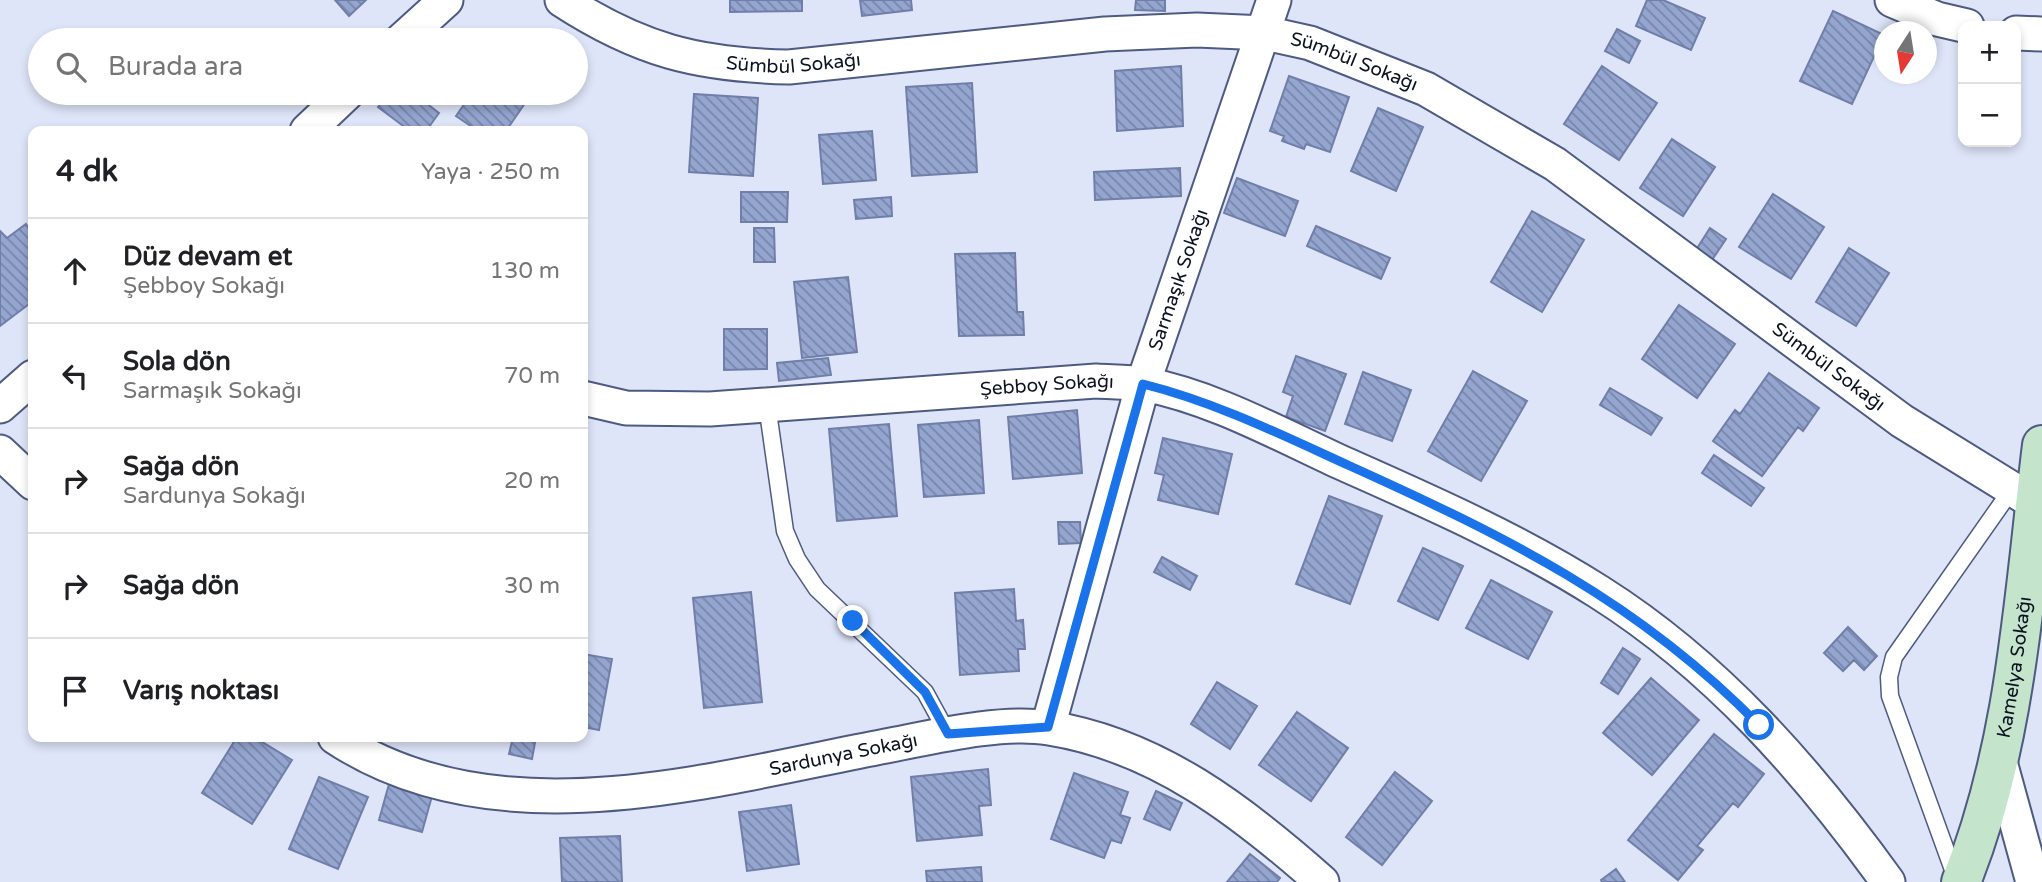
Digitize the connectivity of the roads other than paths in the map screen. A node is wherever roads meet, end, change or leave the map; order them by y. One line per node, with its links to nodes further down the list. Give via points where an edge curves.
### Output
1 (446, 0): 6 (street)
2 (562, 0): 7 (street, Sümbül Sokağı, via 637,43 737,66 789,68 1105,34)
3 (1274, 0): 7 (street, Sarmaşık Sokağı)
4 (1892, 0): 5 (street)
5 (1958, 24)
6 (415, 28)
7 (1265, 33): 13 (street, Sarmaşık Sokağı); 20 (street, Sümbül Sokağı, via 1310,43 1426,89 1556,164 1902,421)
8 (2021, 33): 9 (street)
9 (2042, 34)
10 (334, 105): 11 (street)
11 (312, 126)
12 (28, 381): 16 (street)
13 (1143, 384): 15 (street, Şebboy Sokağı, via 1096,381); 21 (street, Sarmaşık Sokağı); 26 (street, Şebboy Sokağı, via 1259,425 1446,509 1600,592 1734,699 1790,757)
14 (588, 399): 15 (street, Şebboy Sokağı, via 626,408)
15 (767, 405): 22 (lane, via 785,531 797,559 817,589 925,692)
16 (0, 406)
17 (2042, 445): 20 (street, Kamelya Sokağı)
18 (0, 452): 19 (street)
19 (28, 478)
20 (2023, 496): 24 (street, Kamelya Sokağı); 27 (lane, via 1911,630 1894,657 1889,677 1890,696)
21 (1048, 727): 22 (street, Sardunya Sokağı); 25 (street, Sardunya Sokağı, via 1168,767 1222,800)
22 (948, 734): 23 (street, Sardunya Sokağı, via 711,782 562,795 451,787 398,769)
23 (345, 742)
24 (2000, 762): 27 (street, Kamelya Sokağı, via 1989,806); 28 (street)
25 (1322, 882)
26 (1888, 882)
27 (1959, 882)
28 (2033, 882)

